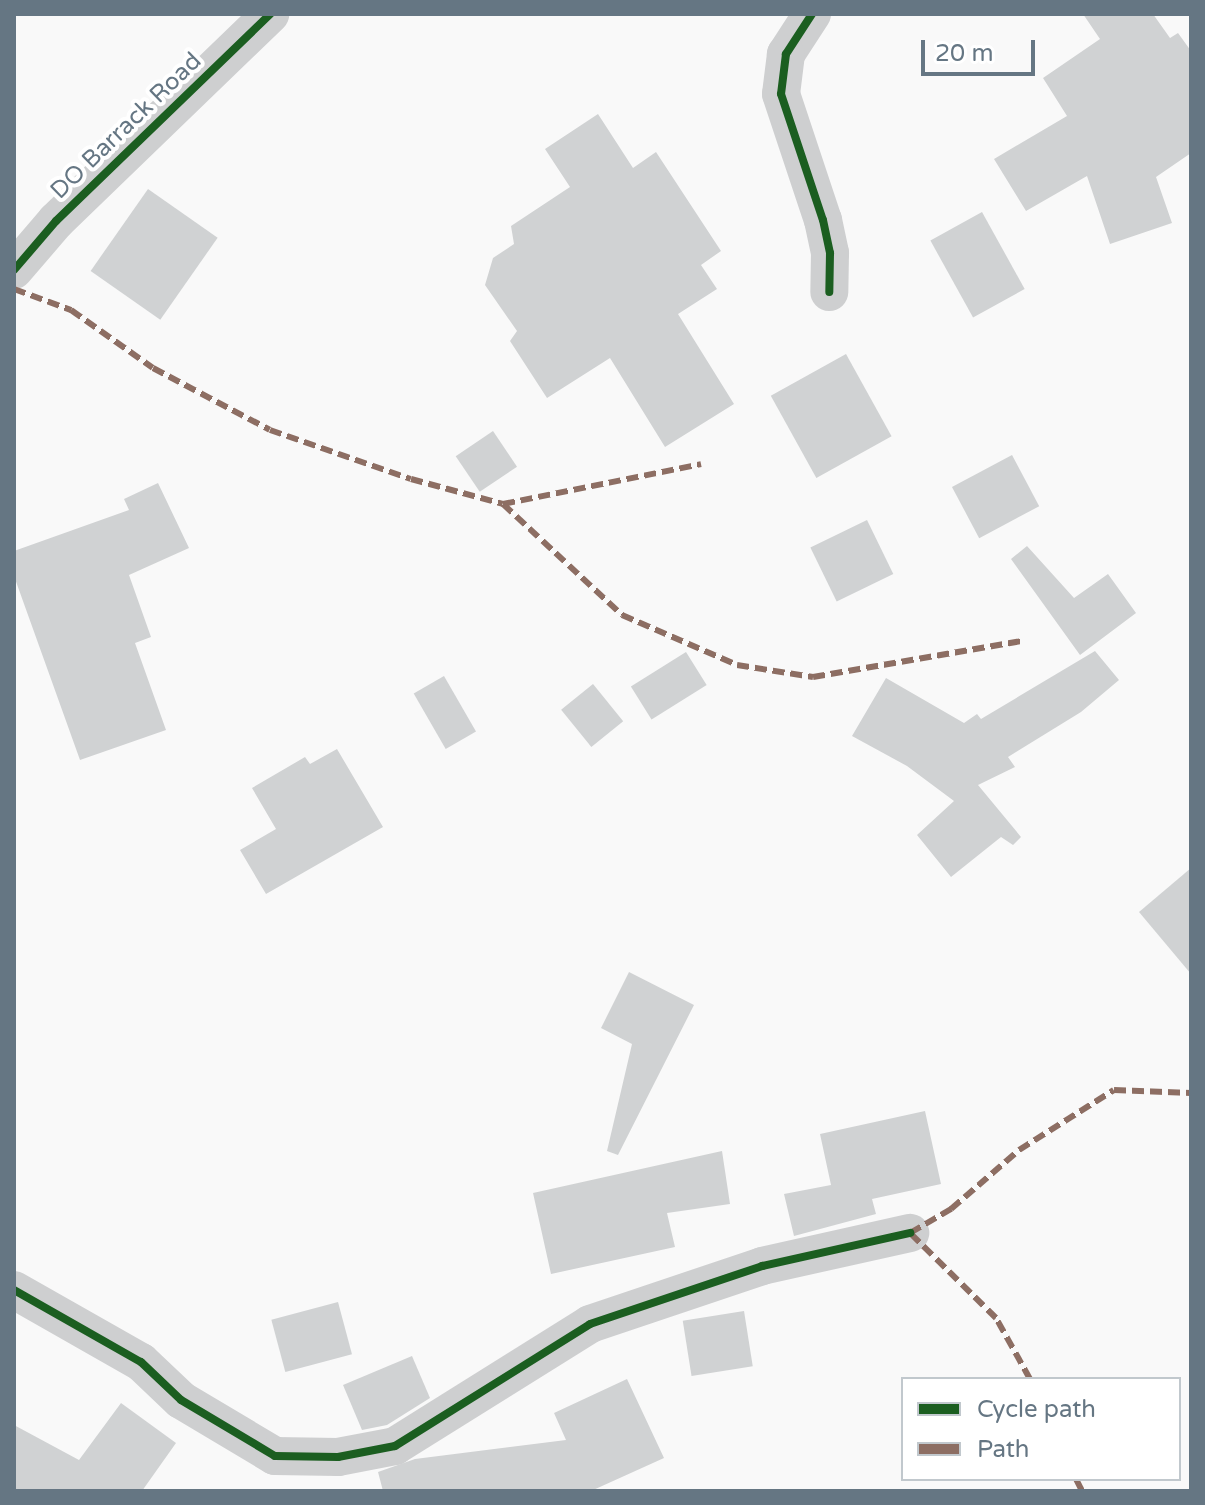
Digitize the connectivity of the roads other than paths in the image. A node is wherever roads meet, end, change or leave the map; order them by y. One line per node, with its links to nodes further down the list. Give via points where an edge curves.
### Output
1 (270, 14): 3 (street, DO Barrack Road, via 56,221)
2 (812, 14): 4 (street, via 786,54 781,94 823,220 830,253)
3 (14, 270)
4 (829, 292)
5 (910, 1233): 6 (street, via 762,1266 590,1324 395,1446 338,1457 275,1456 181,1400 141,1362)
6 (14, 1290)

